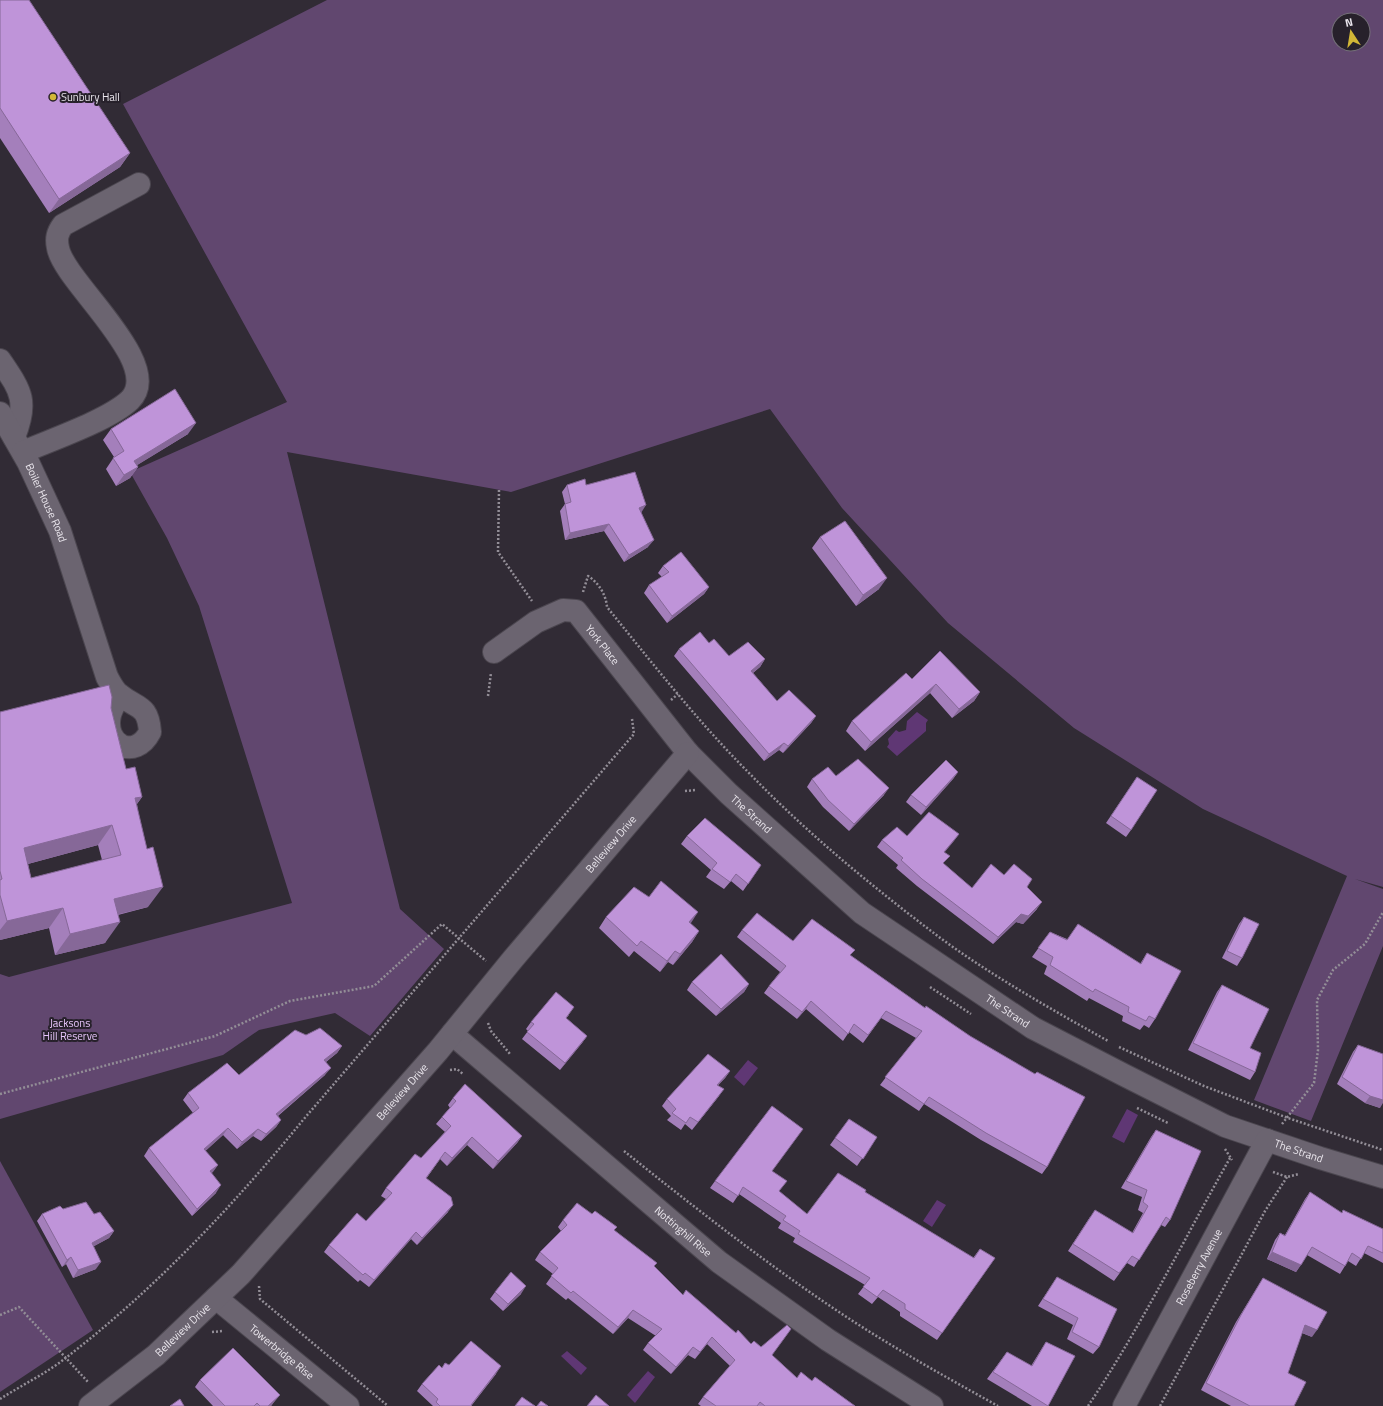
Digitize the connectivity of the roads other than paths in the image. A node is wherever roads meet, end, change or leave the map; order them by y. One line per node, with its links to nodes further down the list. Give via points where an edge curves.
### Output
1 (139, 184): 4 (street, via 62,225 57,234 58,249 64,263 102,312 127,350 136,371 136,386 130,399 85,426)
2 (0, 360): 4 (street, via 20,393 23,404)
3 (0, 413): 4 (street, Boiler House Road)
4 (19, 444): 6 (street, Boiler House Road, via 60,530 107,676)
5 (495, 661): 7 (street, York Place, via 536,622 563,610 576,611)
6 (119, 695)
7 (688, 753): 8 (street, Belleview Drive); 9 (street, The Strand, via 729,794 862,913 1033,1028 1225,1126)
8 (452, 1034): 11 (street, Belleview Drive, via 241,1274); 15 (street, Nottinghill Rise, via 719,1262 828,1340)
9 (1267, 1140): 10 (street, The Strand); 13 (street, Roseberry Avenue)
10 (1383, 1177)
11 (216, 1298): 12 (street, Belleview Drive, via 156,1355); 14 (street, Towerbridge Rise)
12 (96, 1401)
13 (1127, 1402)
14 (348, 1406)
15 (932, 1406)

